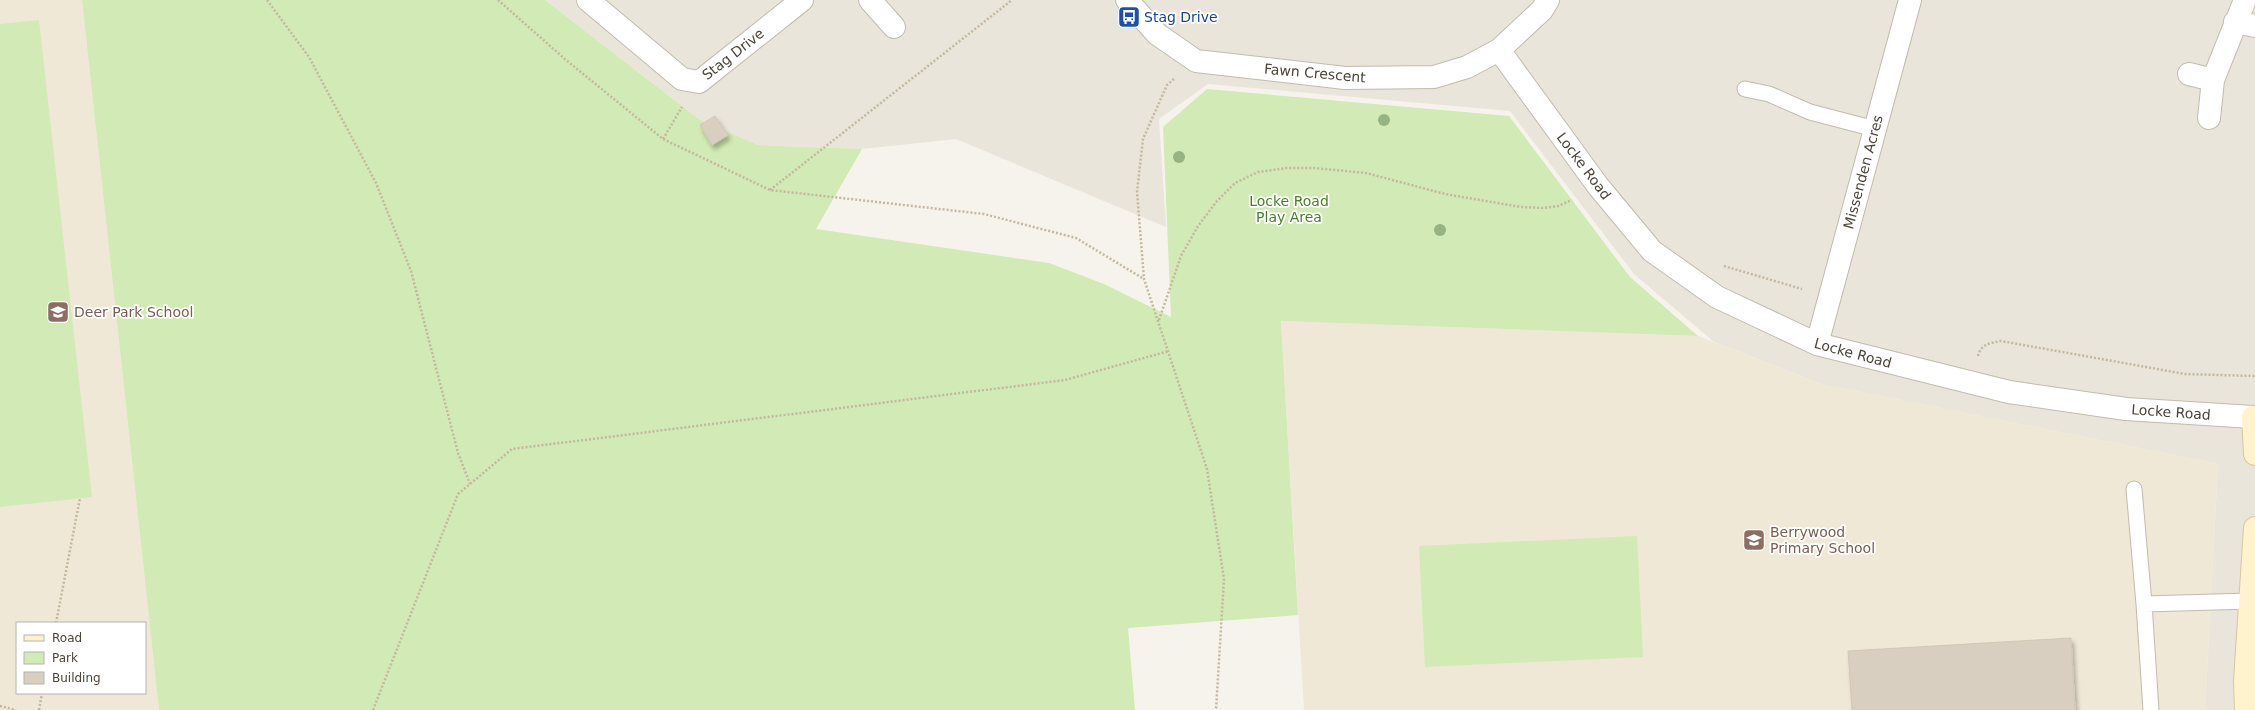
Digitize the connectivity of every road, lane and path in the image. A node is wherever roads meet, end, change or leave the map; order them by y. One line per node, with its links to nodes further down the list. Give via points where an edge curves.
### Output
1 (267, 0): 34 (path, via 310,57 376,183 411,271 458,453)
2 (498, 0): 21 (path, via 566,60)
3 (588, 0): 17 (street, Stag Drive, via 682,78)
4 (802, 0): 17 (street, Stag Drive)
5 (870, 0): 12 (street)
6 (1012, 0): 23 (path)
7 (1127, 0): 14 (street, Fawn Crescent, via 1157,34)
8 (1548, 0): 13 (street, Fawn Crescent, via 1542,10)
9 (1910, 0): 20 (street, Missenden Acres)
10 (2245, 0): 11 (street)
11 (2245, 24): 16 (street)
12 (894, 27)
13 (1499, 50): 14 (street, Fawn Crescent, via 1466,67 1434,77 1345,78); 22 (street, Locke Road)
14 (1196, 61): 25 (path, via 1167,85 1143,139 1137,192)
15 (2189, 74): 16 (street)
16 (2213, 80): 19 (street)
17 (699, 82): 21 (path)
18 (1745, 89): 20 (lane, via 1769,94 1810,112)
19 (2208, 118)
20 (1875, 129): 26 (street, Missenden Acres)
21 (663, 139): 23 (path)
22 (1598, 186): 27 (path, via 1558,206 1536,207 1444,194 1366,173 1314,168 1258,172 1231,188 1217,201 1198,226 1181,256); 28 (street, Locke Road, via 1652,251 1717,297)
23 (770, 190): 25 (path, via 984,214 1076,238)
24 (1721, 265): 26 (path)
25 (1144, 278): 27 (path)
26 (1830, 298): 28 (street, Missenden Acres)
27 (1159, 321): 29 (path)
28 (1817, 344): 31 (street, Locke Road)
29 (1169, 351): 34 (path, via 1065,380 512,449); 46 (path, via 1208,469 1224,579)
30 (2255, 376): 31 (path, via 2185,374 2001,341 1987,343 1980,351)
31 (1972, 383): 32 (street, Locke Road, via 2009,392 2126,409)
32 (2254, 417): 33 (street)
33 (2255, 454)
34 (470, 484): 45 (path, via 458,494)
35 (2134, 489): 39 (lane)
36 (80, 498): 40 (path)
37 (2255, 528): 38 (street)
38 (2250, 601): 39 (lane); 48 (street)
39 (2144, 604): 47 (lane)
40 (56, 622)
41 (42, 694): 44 (path)
42 (0, 706): 43 (path)
43 (16, 710)
44 (39, 710)
45 (373, 710)
46 (1216, 710)
47 (2151, 710)
48 (2246, 710)

